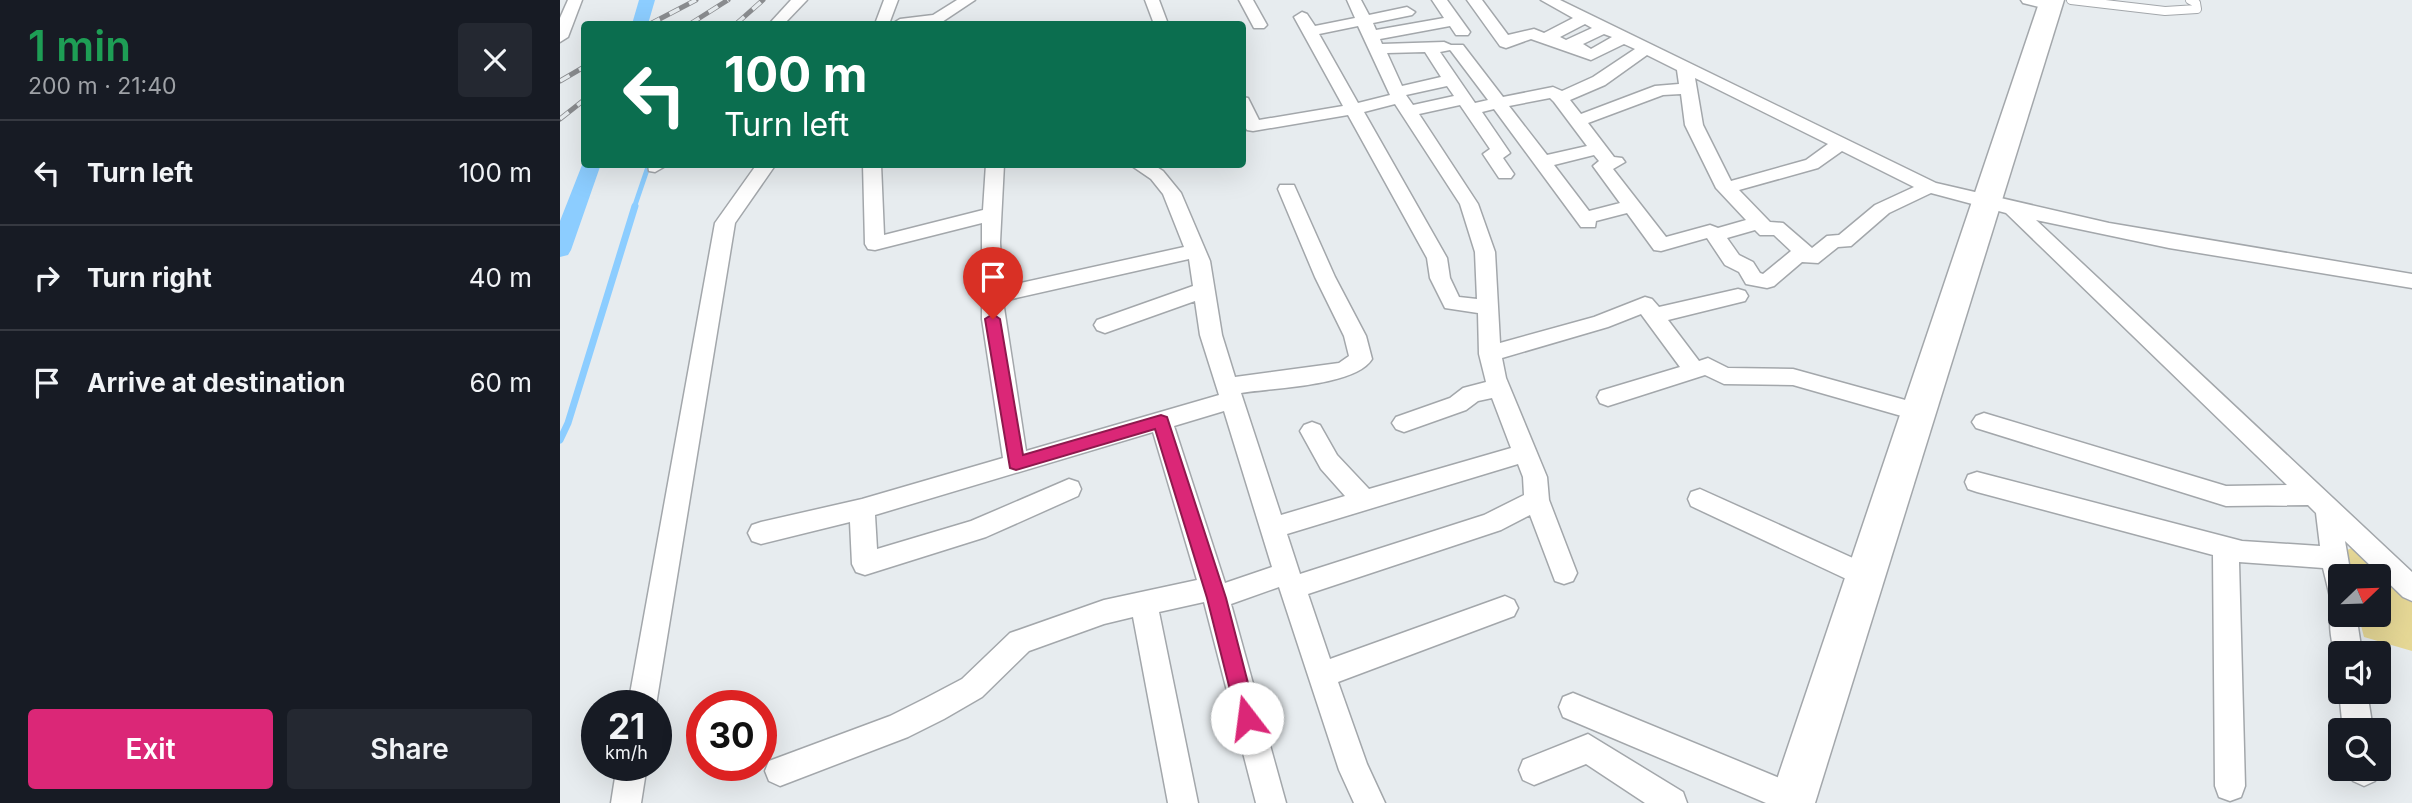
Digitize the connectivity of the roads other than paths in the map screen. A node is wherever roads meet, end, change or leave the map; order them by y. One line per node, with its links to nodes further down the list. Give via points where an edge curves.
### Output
1 (575, 0): 23 (street)
2 (800, 0): 16 (street)
3 (891, 0): 17 (street)
4 (968, 0): 18 (street, via 937,19)
5 (1152, 0): 19 (street)
6 (1246, 0): 21 (street)
7 (1395, 0): 15 (street)
8 (1474, 0): 26 (street)
9 (1548, 0): 14 (street)
10 (2190, 0): 12 (lane, via 2197,9 2165,11)
11 (1443, 1): 20 (street)
12 (2051, 1): 55 (main road)
13 (1407, 12): 15 (street)
14 (1584, 19): 22 (street); 24 (street)
15 (1364, 20): 20 (street); 28 (street); 35 (street); 38 (street, via 1303,22)
16 (779, 21)
17 (883, 21)
18 (922, 21)
19 (1160, 21)
20 (1454, 21): 29 (street)
21 (1259, 24)
22 (1603, 28): 25 (street); 27 (street)
23 (560, 37)
24 (1549, 37): 26 (street, via 1544,40 1534,34); 27 (street, via 1565,47)
25 (1623, 38): 27 (street, via 1591,55); 30 (street)
26 (1503, 39): 29 (street)
27 (1570, 44)
28 (1429, 47): 29 (street); 32 (street)
29 (1469, 48): 36 (street)
30 (1645, 49): 31 (street); 34 (street, via 1605,78)
31 (1685, 69): 33 (street); 43 (street)
32 (1450, 80): 35 (street); 37 (street)
33 (1689, 88): 40 (street, via 1661,90); 52 (street, via 1694,125)
34 (1560, 98): 36 (street, via 1553,92); 40 (street)
35 (1402, 100): 37 (street); 38 (street); 65 (street, via 1469,204 1485,252)
36 (1499, 103): 37 (street); 41 (street)
37 (1467, 104): 42 (street)
38 (1355, 108): 39 (street, via 1254,126); 65 (street, via 1437,258 1452,303)
39 (1246, 110)
40 (1577, 121): 44 (street)
41 (1515, 125): 42 (street); 45 (street)
42 (1486, 131): 50 (street, via 1501,153 1492,154)
43 (1840, 144): 51 (street); 52 (street, via 1811,164)
44 (1608, 158): 45 (street); 54 (street, via 1602,166)
45 (1541, 162): 54 (street, via 1586,220)
46 (763, 168): 100 (street, via 725,223)
47 (872, 168): 56 (street, via 875,244)
48 (995, 168): 56 (street)
49 (1145, 168): 59 (street, via 1172,193)
50 (1505, 174)
51 (1929, 187): 55 (street); 60 (street, via 1882,209 1844,241 1834,241)
52 (1727, 188): 57 (street)
53 (1287, 189): 71 (street, via 1355,336 1361,359 1343,370)
54 (1632, 206): 58 (street, via 1661,245 1710,231)
55 (2000, 206): 61 (street, via 2221,252); 73 (main road); 85 (street)
56 (991, 214): 63 (street)
57 (1760, 222): 58 (street); 60 (street, via 1768,230 1776,227)
58 (1715, 235): 60 (street, via 1753,279 1767,281 1798,255)
59 (1196, 251): 62 (street); 63 (street)
60 (1811, 258)
61 (2412, 281)
62 (1204, 290): 67 (street); 71 (street, via 1211,335)
63 (992, 296): 79 (street)
64 (1738, 296): 66 (street)
65 (1488, 307): 68 (street)
66 (1654, 316): 68 (street, via 1645,304 1601,322); 69 (street)
67 (1105, 325)
68 (1490, 354): 70 (street)
69 (1694, 370): 72 (street); 73 (street, via 1708,366 1724,376 1793,377)
70 (1499, 388): 76 (street, via 1471,394 1458,404); 78 (street)
71 (1231, 393): 74 (street); 87 (street)
72 (1608, 397)
73 (1919, 412): 93 (main road)
74 (1161, 421): 79 (street); 96 (street)
75 (1984, 422): 85 (street, via 2226,496)
76 (1404, 423)
77 (1312, 431): 84 (street, via 1329,462)
78 (1525, 453): 83 (street, via 1535,477); 84 (street)
79 (1016, 464): 86 (street)
80 (1977, 482): 89 (street)
81 (1069, 489): 86 (street, via 977,530 865,564)
82 (1700, 499): 93 (street)
83 (1537, 500): 92 (street); 94 (street, via 1492,523)
84 (1364, 501): 87 (street)
85 (2320, 503): 90 (street); 95 (street)
86 (863, 509): 88 (street)
87 (1273, 528): 94 (street)
88 (761, 533)
89 (2226, 548): 90 (street); 105 (street)
90 (2335, 558): 91 (street)
91 (2336, 564)
92 (1564, 573)
93 (1866, 576): 106 (main road)
94 (1289, 580): 96 (street); 99 (street)
95 (2412, 589)
96 (1215, 593): 97 (street); 109 (street)
97 (1144, 603): 102 (street, via 1020,642 972,688 934,709); 108 (street)
98 (1505, 608): 99 (street)
99 (1322, 675): 110 (street)
100 (645, 690)
101 (1573, 707): 106 (street)
102 (780, 771)
103 (1534, 771): 111 (street, via 1588,748)
104 (629, 781): 107 (street)
105 (2230, 786)
106 (1793, 801)
107 (626, 803)
108 (1183, 803)
109 (1271, 803)
110 (1370, 803)
111 (1672, 803)

